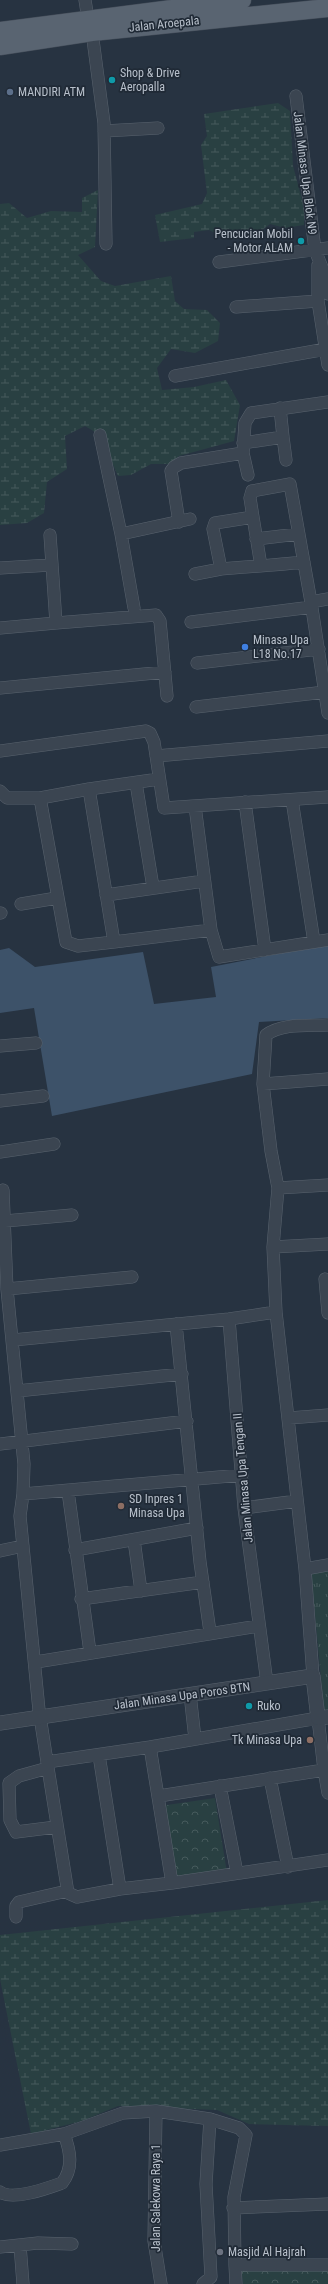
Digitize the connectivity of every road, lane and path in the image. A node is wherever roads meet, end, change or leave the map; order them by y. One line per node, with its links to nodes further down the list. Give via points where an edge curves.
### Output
1 (85, 0): 4 (street)
2 (242, 0): 4 (main road, Jalan Aroepala)
3 (328, 8): 4 (main road, Jalan Aroepala)
4 (90, 26): 5 (main road, Jalan Aroepala); 6 (main road, Jalan Aroepala); 9 (street)
5 (0, 31)
6 (0, 46)
7 (296, 96): 12 (street, Jalan Minasa Upa Blok N9)
8 (158, 128): 9 (street)
9 (104, 131): 10 (street)
10 (106, 244)
11 (328, 248): 12 (street)
12 (315, 250): 13 (street); 14 (street, Jalan Minasa Upa Blok N9)
13 (219, 262)
14 (323, 297): 15 (street); 16 (street, Jalan Minasa Upa Blok N9)
15 (236, 307)
16 (326, 348): 17 (street, Jalan Minasa Upa Blok N9); 18 (street)
17 (328, 365)
18 (175, 376)
19 (328, 402): 20 (street)
20 (280, 408): 22 (street); 23 (street, via 251,413 245,423)
21 (100, 435): 27 (street)
22 (283, 438): 23 (street); 24 (street)
23 (243, 448): 25 (street); 27 (street, via 181,463 172,468 184,520)
24 (286, 460)
25 (248, 475)
26 (253, 517): 28 (street, via 250,498 252,491 294,484); 30 (street); 35 (street, via 218,522 214,525)
27 (121, 534): 39 (street)
28 (298, 534): 30 (street); 31 (street)
29 (50, 535): 32 (street)
30 (256, 539): 33 (street)
31 (304, 562): 33 (street); 38 (street)
32 (51, 565): 34 (street); 41 (street)
33 (261, 566): 35 (street)
34 (0, 568)
35 (220, 569): 36 (street)
36 (195, 574)
37 (328, 599): 38 (street)
38 (312, 604): 40 (street); 43 (street)
39 (134, 608)
40 (191, 622)
41 (56, 624): 42 (street); 45 (street, via 156,614 160,621)
42 (0, 628)
43 (319, 649): 44 (street); 47 (street)
44 (197, 663)
45 (165, 672): 46 (street); 48 (street)
46 (0, 688)
47 (325, 692): 49 (street); 50 (street)
48 (168, 696)
49 (196, 707)
50 (328, 713)
51 (328, 740): 53 (street)
52 (0, 751): 53 (street, via 146,731 154,739)
53 (156, 756): 54 (street)
54 (159, 780): 55 (street); 63 (street)
55 (136, 783): 56 (street); 64 (street)
56 (89, 789): 59 (street); 67 (street)
57 (0, 791): 59 (street, via 7,798)
58 (328, 797): 60 (street)
59 (40, 798): 68 (street)
60 (292, 800): 61 (street); 73 (street)
61 (245, 802): 62 (street); 74 (street)
62 (195, 806): 63 (street); 65 (street)
63 (164, 808): 64 (street)
64 (142, 812): 66 (street)
65 (204, 880): 66 (street); 70 (street)
66 (153, 888): 67 (street)
67 (106, 895): 72 (street)
68 (57, 898): 69 (street); 72 (street, via 66,942 78,946)
69 (22, 904)
70 (211, 930): 72 (street); 74 (street, via 219,957)
71 (328, 940): 73 (street)
72 (114, 942)
73 (314, 942): 74 (street)
74 (265, 950)
75 (328, 1025): 79 (street, via 275,1029 266,1036)
76 (36, 1043): 77 (street)
77 (0, 1046)
78 (328, 1079): 79 (street)
79 (263, 1084): 85 (street)
80 (43, 1096): 81 (street)
81 (0, 1101)
82 (54, 1144): 83 (street)
83 (0, 1152)
84 (328, 1185): 85 (street)
85 (278, 1188): 90 (street)
86 (3, 1190): 88 (street)
87 (72, 1215): 88 (street)
88 (4, 1221): 93 (street)
89 (328, 1244): 90 (street)
90 (273, 1247): 94 (street)
91 (132, 1277): 93 (street)
92 (325, 1279): 95 (street)
93 (7, 1289): 98 (street)
94 (276, 1312): 96 (street); 102 (street)
95 (328, 1313)
96 (229, 1319): 97 (street); 106 (street, Jalan Minasa Upa Tengan II)
97 (176, 1324): 98 (street); 99 (street)
98 (13, 1340): 100 (street)
99 (182, 1374): 100 (street); 103 (street)
100 (17, 1391): 104 (street)
101 (328, 1415): 102 (street)
102 (289, 1418): 110 (street)
103 (187, 1421): 104 (street); 107 (street)
104 (22, 1442): 105 (street); 109 (street)
105 (0, 1444)
106 (242, 1475): 107 (street); 111 (street, Jalan Minasa Upa Tengan II)
107 (192, 1479): 108 (street); 112 (street)
108 (68, 1491): 109 (street); 115 (street)
109 (23, 1494): 114 (street, via 20,1516)
110 (297, 1501): 111 (street); 118 (street)
111 (244, 1508): 122 (street, Jalan Minasa Upa Tengan II)
112 (197, 1528): 113 (street); 119 (street)
113 (134, 1540): 115 (street); 120 (street)
114 (23, 1546): 116 (street); 125 (street)
115 (75, 1550): 121 (street)
116 (0, 1551)
117 (328, 1565): 118 (street)
118 (305, 1569): 126 (street)
119 (203, 1582): 120 (street); 123 (street)
120 (141, 1591): 121 (street)
121 (81, 1599): 124 (street)
122 (258, 1626): 123 (street); 127 (street, Jalan Minasa Upa Tengan II)
123 (210, 1632): 124 (street)
124 (90, 1652): 125 (street)
125 (36, 1662): 129 (street)
126 (313, 1676): 127 (street, Jalan Minasa Upa Poros BTN); 130 (street)
127 (267, 1683): 128 (street, Jalan Minasa Upa Poros BTN)
128 (190, 1694): 129 (street, Jalan Minasa Upa Poros BTN); 132 (street)
129 (40, 1716): 131 (street, Jalan Minasa Upa Poros BTN); 135 (street)
130 (323, 1717): 132 (street); 136 (street)
131 (0, 1723)
132 (195, 1739): 133 (street)
133 (150, 1747): 134 (street); 140 (street)
134 (99, 1755): 135 (street); 146 (street)
135 (48, 1765): 141 (street); 141 (street, via 19,1776 9,1783 10,1820 17,1832)
136 (326, 1769): 137 (street); 139 (street)
137 (270, 1778): 138 (street); 143 (street)
138 (220, 1786): 140 (street); 144 (street)
139 (328, 1794)
140 (159, 1796): 145 (street)
141 (56, 1827): 147 (street)
142 (328, 1860): 143 (street)
143 (288, 1867): 144 (street)
144 (237, 1873): 145 (street)
145 (172, 1883): 146 (street)
146 (120, 1889): 147 (street, via 77,1897)
147 (67, 1891): 148 (street, via 19,1902 16,1906)
148 (16, 1916)
149 (156, 2111): 150 (street); 151 (street, via 113,2115); 162 (street, Jalan Salekowa Raya 1, via 154,2241)
150 (210, 2119): 155 (street, via 239,2128 246,2136); 163 (street, via 206,2184 211,2277)
151 (64, 2134): 152 (street); 153 (street, via 70,2155 69,2169 62,2183 12,2195)
152 (0, 2145)
153 (0, 2192)
154 (328, 2204): 155 (street)
155 (233, 2208): 159 (street)
156 (72, 2244): 157 (street)
157 (20, 2245): 158 (street); 161 (street)
158 (0, 2247)
159 (235, 2265): 160 (street); 164 (street)
160 (328, 2265)
161 (23, 2284)
162 (161, 2284)
163 (203, 2284)
164 (236, 2284)

